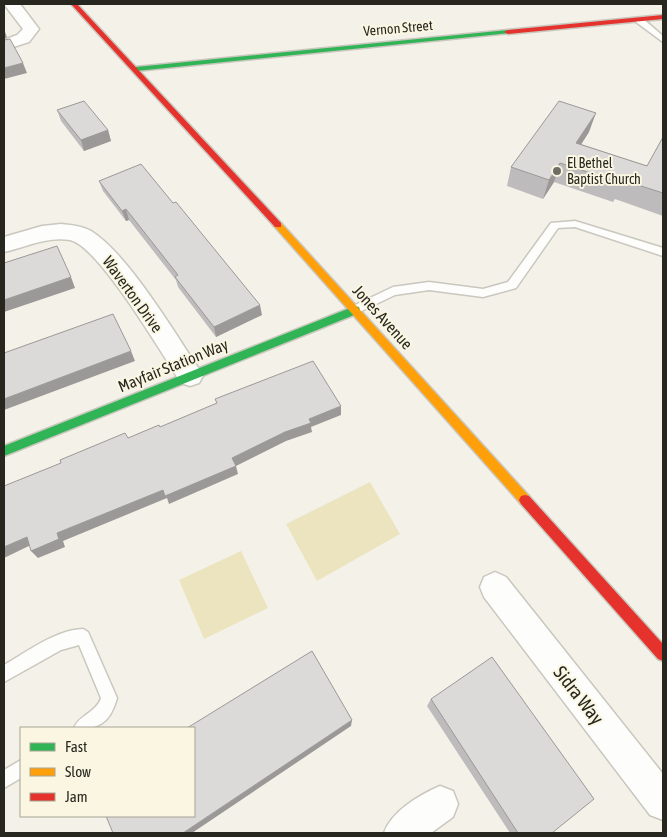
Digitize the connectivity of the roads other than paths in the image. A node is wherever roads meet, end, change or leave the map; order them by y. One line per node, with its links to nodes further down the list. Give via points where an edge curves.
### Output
1 (12, 4): 6 (street, via 31,29 20,40)
2 (74, 4): 7 (street, Jones Avenue)
3 (663, 17): 4 (street, Vernon Street)
4 (639, 20): 5 (lane); 7 (street, Vernon Street)
5 (663, 40)
6 (4, 45)
7 (136, 69): 10 (street, Jones Avenue)
8 (4, 245): 11 (street, Waverton Drive, via 45,232 63,231 83,236 107,255)
9 (663, 252): 10 (lane, via 574,224 555,225 512,285 483,293 429,286 393,291)
10 (355, 310): 11 (street, Mayfair Station Way); 14 (street, Jones Avenue)
11 (190, 376): 12 (street, Mayfair Station Way)
12 (4, 451)
13 (495, 587): 19 (street, Sidra Way)
14 (663, 654)
15 (4, 674): 16 (lane, via 55,645 78,635 83,637 109,698 106,709)
16 (83, 727)
17 (20, 769): 18 (lane)
18 (4, 780)
19 (663, 802)
20 (440, 804): 21 (street)
21 (402, 833)

